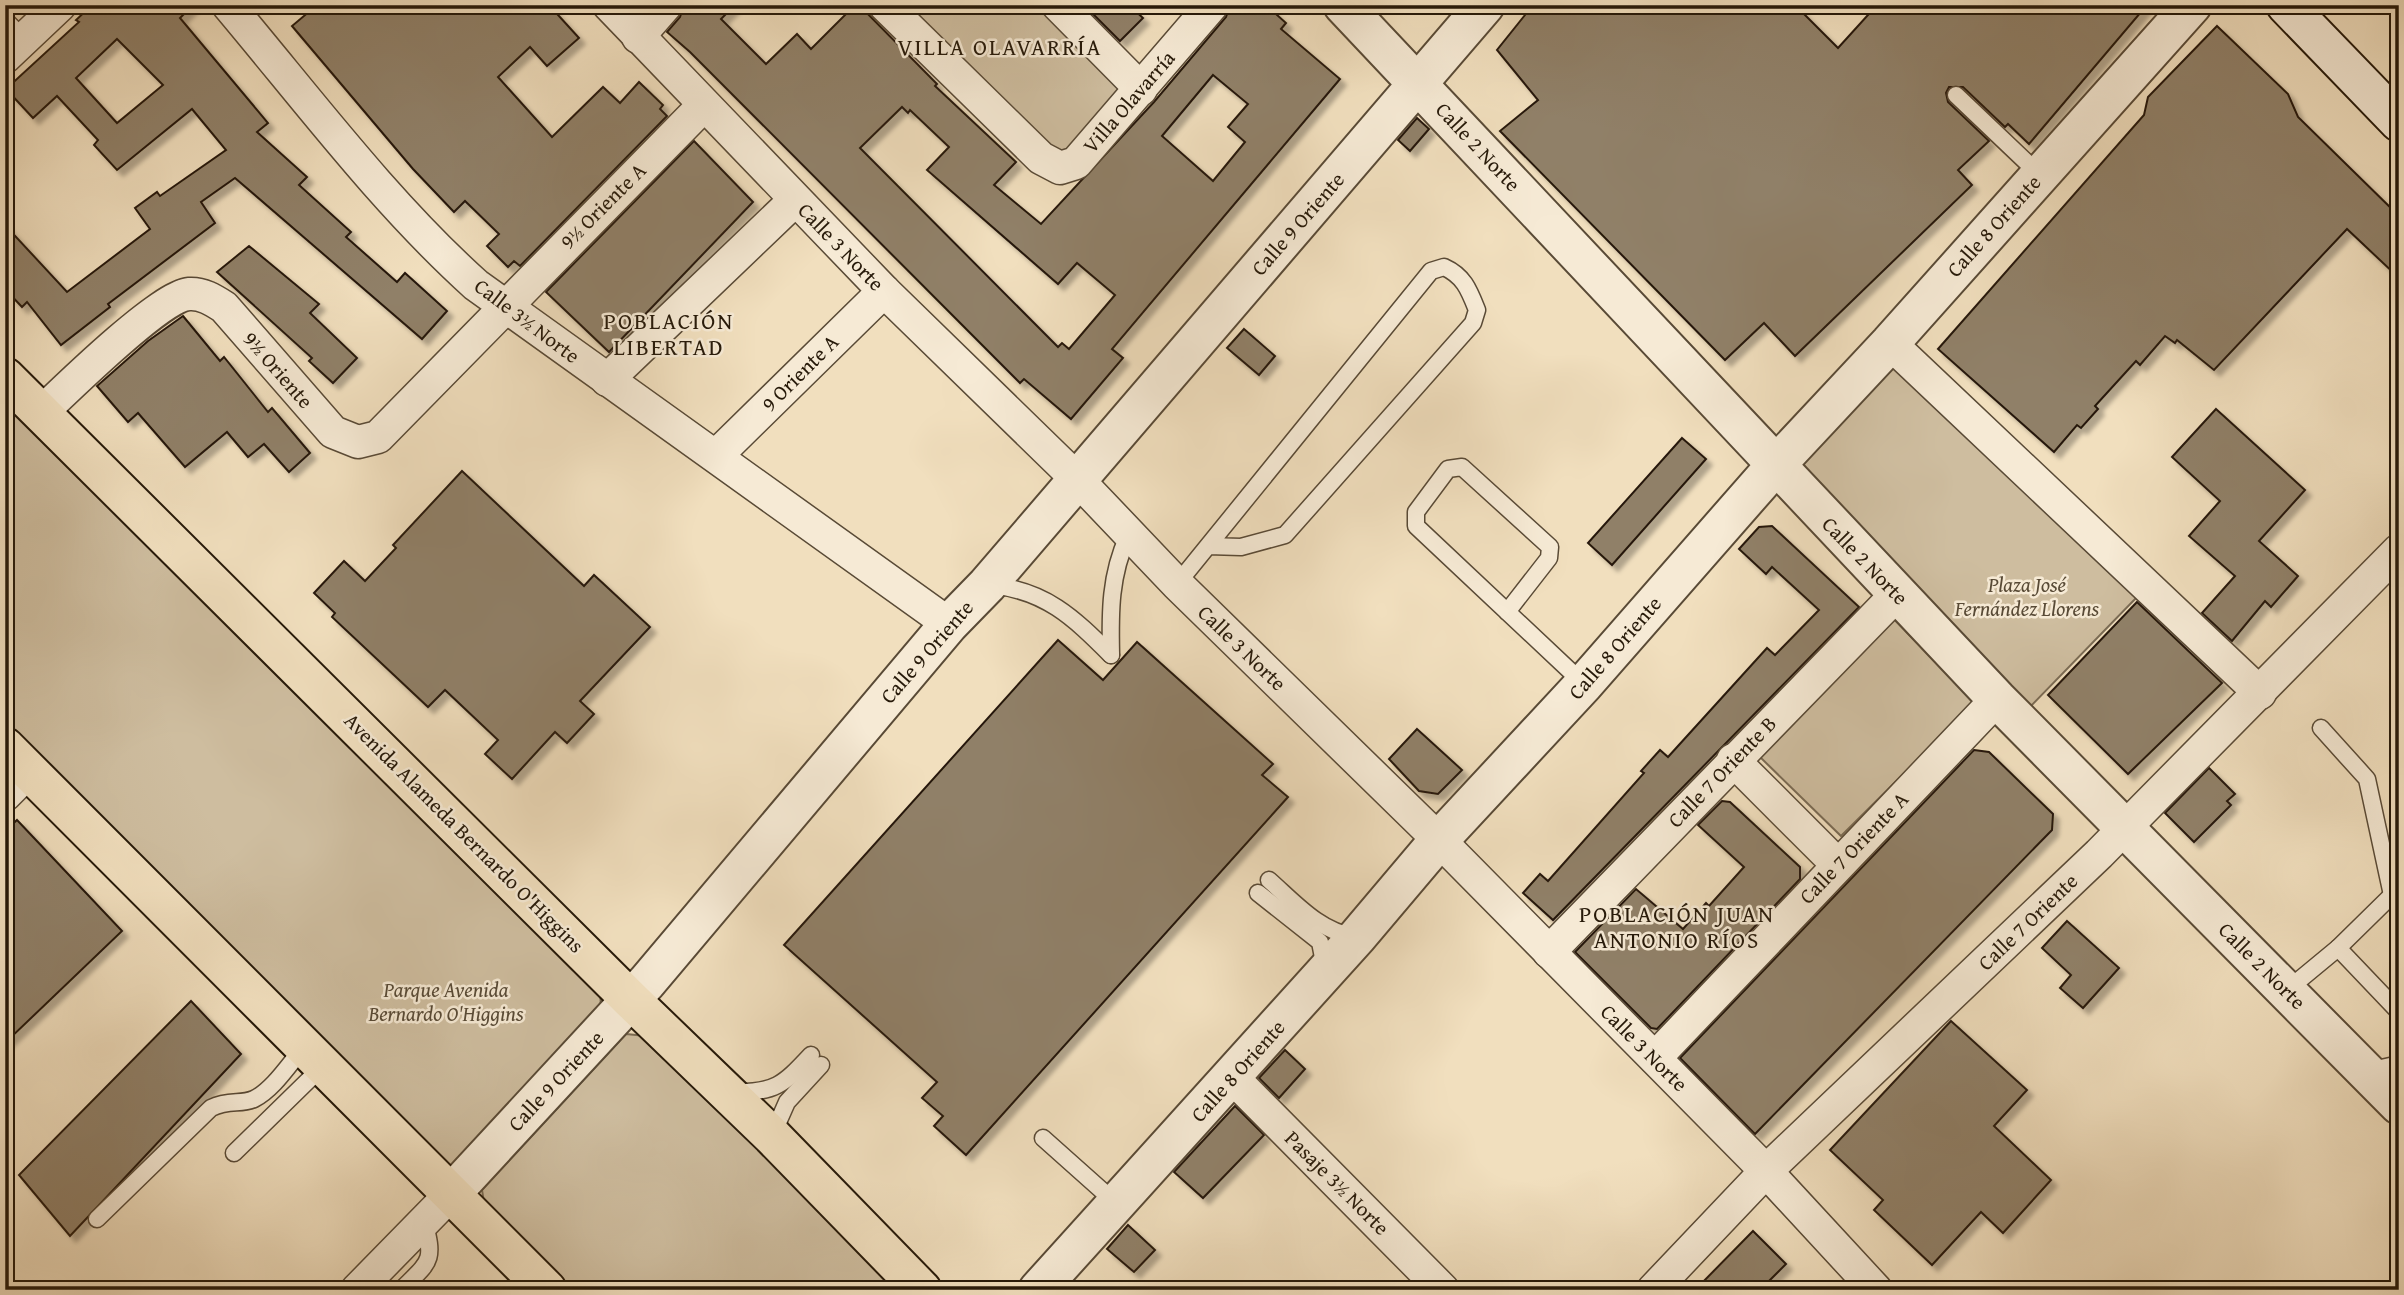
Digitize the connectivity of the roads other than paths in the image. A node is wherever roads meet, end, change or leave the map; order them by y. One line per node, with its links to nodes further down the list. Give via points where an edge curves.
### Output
1 (61, 5): 13 (street)
2 (228, 5): 22 (street, Calle 3½ Norte, via 397,205)
3 (609, 5): 12 (street, Calle 3 Norte)
4 (666, 5): 12 (street)
5 (885, 5): 15 (street, Villa Olavarría, via 1041,158 1060,168 1076,163)
6 (1058, 5): 15 (street)
7 (1212, 5): 15 (street, Villa Olavarría)
8 (1343, 5): 14 (street, Calle 2 Norte)
9 (1485, 5): 14 (street, Calle 9 Oriente)
10 (2192, 5): 19 (street, Calle 8 Oriente)
11 (2286, 5): 18 (street)
12 (638, 37): 17 (street, Calle 3 Norte)
13 (11, 39)
14 (1419, 84): 28 (street, Calle 2 Norte); 29 (street, Calle 9 Oriente)
15 (1141, 89)
16 (1956, 95): 19 (lane)
17 (703, 106): 20 (street, Calle 3 Norte); 22 (street, 9½ Oriente A)
18 (2399, 122)
19 (2040, 175): 23 (street, Calle 8 Oriente)
20 (794, 200): 21 (street, Calle 3 Norte); 25 (street)
21 (884, 291): 27 (street, 9 Oriente A); 29 (street, Calle 3 Norte)
22 (503, 307): 25 (street, Calle 3½ Norte); 26 (street, 9½ Oriente, via 385,432 366,441 350,441 333,432 223,307 200,295 187,294 161,308)
23 (1890, 343): 28 (street, Calle 8 Oriente); 39 (street)
24 (5, 377): 26 (main road, Avenida Alameda Bernardo O'Higgins)
25 (607, 380): 27 (street, Calle 3½ Norte)
26 (41, 413): 53 (main road, Avenida Alameda Bernardo O'Higgins)
27 (717, 455): 37 (street, Calle 3½ Norte)
28 (1774, 466): 35 (street, Calle 2 Norte); 38 (street, Calle 8 Oriente)
29 (1077, 479): 30 (street, Calle 3 Norte); 34 (street, Calle 9 Oriente)
30 (1128, 536): 33 (street, Calle 3 Norte); 34 (lane, via 1110,594 1111,655 1077,622 1037,594)
31 (1208, 546): 31 (lane, via 1431,271 1444,267 1455,272 1465,282 1477,310 1473,323 1285,535 1241,547); 33 (lane)
32 (2399, 550): 39 (street, Calle 7 Oriente)
33 (1177, 584): 45 (street, Calle 3 Norte)
34 (987, 585): 37 (street, Calle 9 Oriente)
35 (1896, 594): 40 (street, Calle 2 Norte); 42 (street, Calle 7 Oriente B)
36 (1507, 612): 36 (lane, via 1416,526 1416,512 1448,469 1462,467 1550,547 1549,558); 38 (lane)
37 (949, 624): 53 (street, Calle 9 Oriente)
38 (1584, 684): 45 (street, Calle 8 Oriente)
39 (2260, 693): 44 (street, Calle 7 Oriente)
40 (1997, 699): 44 (street, Calle 2 Norte); 46 (street, Calle 7 Oriente A)
41 (2321, 728): 47 (lane, via 2367,779)
42 (1733, 760): 46 (street); 50 (street, Calle 7 Oriente B)
43 (13, 771): 55 (main road)
44 (2125, 827): 52 (street, Calle 2 Norte); 64 (street, Calle 7 Oriente)
45 (1439, 839): 48 (street, Calle 8 Oriente); 50 (street, Calle 3 Norte)
46 (1837, 864): 56 (street, Calle 7 Oriente A)
47 (2395, 902): 49 (lane)
48 (1357, 937): 51 (street, Calle 8 Oriente); 51 (lane, via 1336,934 1264,886 1320,942)
49 (2338, 948): 52 (lane); 54 (lane)
50 (1549, 951): 56 (street, Calle 3 Norte)
51 (1326, 972): 58 (street, Calle 8 Oriente)
52 (2287, 991): 57 (street, Calle 2 Norte)
53 (631, 1000): 59 (main road, Avenida Alameda Bernardo O'Higgins); 65 (street, Calle 9 Oriente)
54 (2399, 1012)
55 (314, 1057): 63 (lane); 65 (main road); 67 (lane, via 254,1099 226,1101 211,1108)
56 (1655, 1058): 64 (street, Calle 3 Norte)
57 (2382, 1068): 60 (street, Calle 2 Norte)
58 (1232, 1077): 66 (street, Calle 8 Oriente); 74 (street, Pasaje 3½ Norte)
59 (727, 1092): 61 (main road, Avenida Alameda Bernardo O'Higgins); 61 (lane, via 773,1089 816,1060 787,1102)
60 (2399, 1105)
61 (772, 1136): 72 (main road, Avenida Alameda Bernardo O'Higgins)
62 (1043, 1138): 66 (lane)
63 (234, 1153)
64 (1766, 1171): 75 (street, Calle 7 Oriente); 76 (street, Calle 3 Norte)
65 (451, 1194): 68 (street, Calle 9 Oriente); 71 (main road)
66 (1118, 1204): 73 (street, Calle 8 Oriente)
67 (97, 1219)
68 (424, 1221): 69 (street, Calle 9 Oriente); 70 (lane, via 432,1250)
69 (357, 1290)
70 (401, 1290)
71 (547, 1290)
72 (922, 1290)
73 (1038, 1290)
74 (1443, 1290)
75 (1653, 1290)
76 (1876, 1290)

